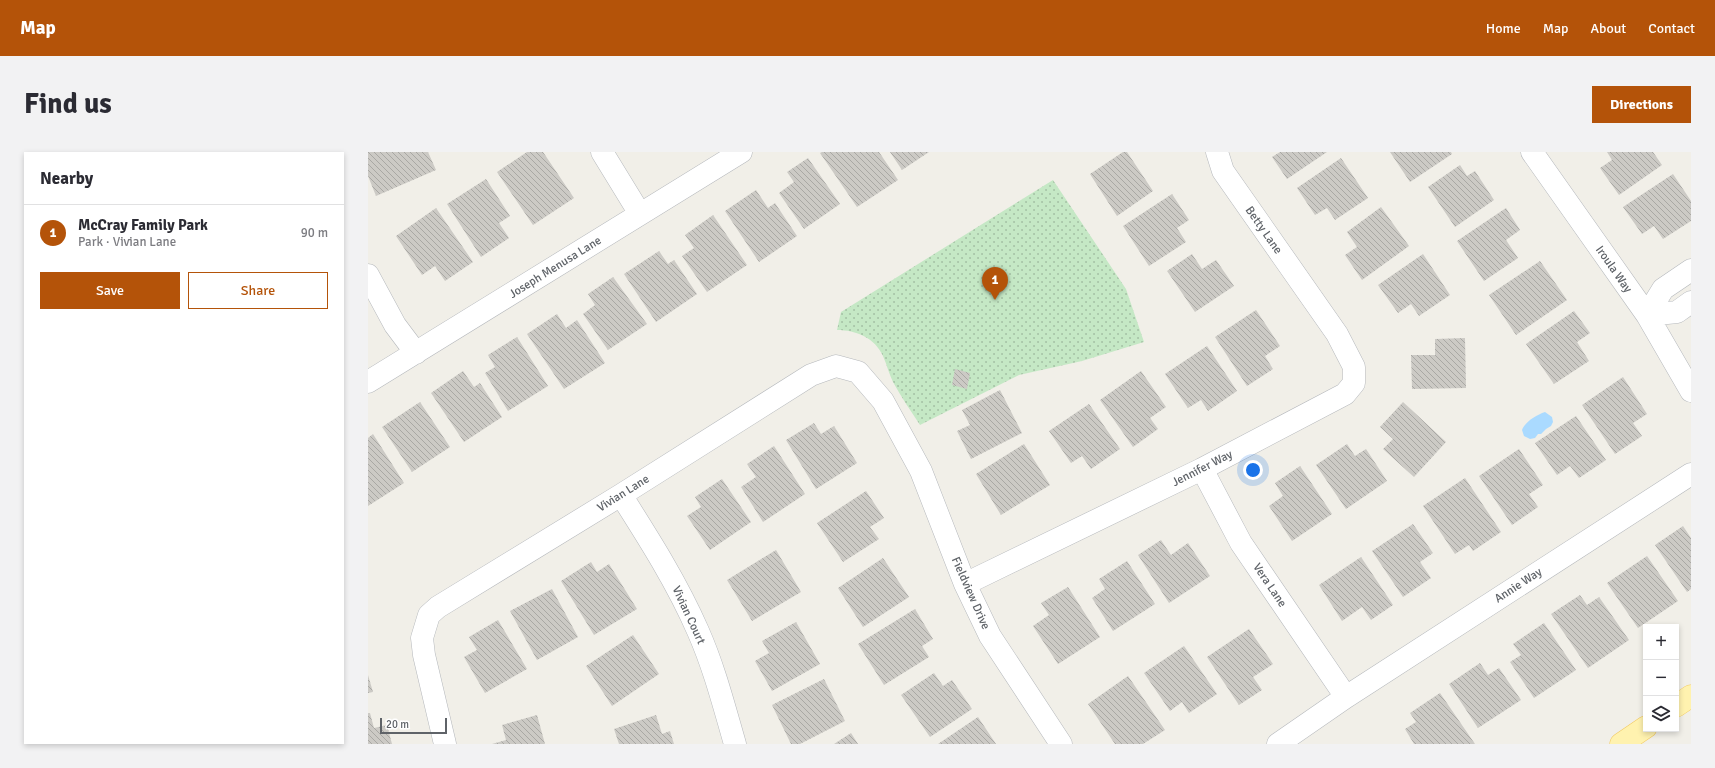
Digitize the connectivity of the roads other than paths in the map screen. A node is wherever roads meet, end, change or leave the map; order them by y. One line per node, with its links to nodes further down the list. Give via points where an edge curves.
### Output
1 (602, 152): 5 (street)
2 (741, 152): 5 (street, Joseph Menusa Lane)
3 (1217, 152): 9 (street, Betty Lane, via 1223,171)
4 (1532, 152): 10 (street, Iroula Way)
5 (640, 214): 11 (street, Joseph Menusa Lane)
6 (1691, 270): 10 (street, via 1663,289)
7 (368, 275): 11 (street, via 395,325)
8 (1691, 302): 10 (street, via 1677,312)
9 (1317, 306): 15 (street, Jennifer Way, via 1337,334 1354,366 1354,383 1345,394)
10 (1646, 315): 13 (street, Iroula Way)
11 (416, 353): 12 (street, Joseph Menusa Lane)
12 (368, 382)
13 (1691, 390)
14 (900, 432): 17 (street, Vivian Lane, via 883,401 858,372 836,366 811,375); 18 (street, Fieldview Drive, via 921,471)
15 (1202, 469): 18 (street, Jennifer Way); 20 (street, Vera Lane, via 1242,543)
16 (1691, 474): 20 (street, Annie Way)
17 (621, 495): 23 (street, Vivian Lane, via 438,607 429,615 422,638); 24 (street, Vivian Court, via 670,574 698,631)
18 (965, 584): 25 (street, Fieldview Drive, via 990,636)
19 (1691, 696): 21 (main road)
20 (1346, 697): 26 (street, Annie Way)
21 (1679, 704)
22 (1643, 729): 27 (main road)
23 (443, 736)
24 (735, 744)
25 (1061, 744)
26 (1278, 744)
27 (1621, 744)

